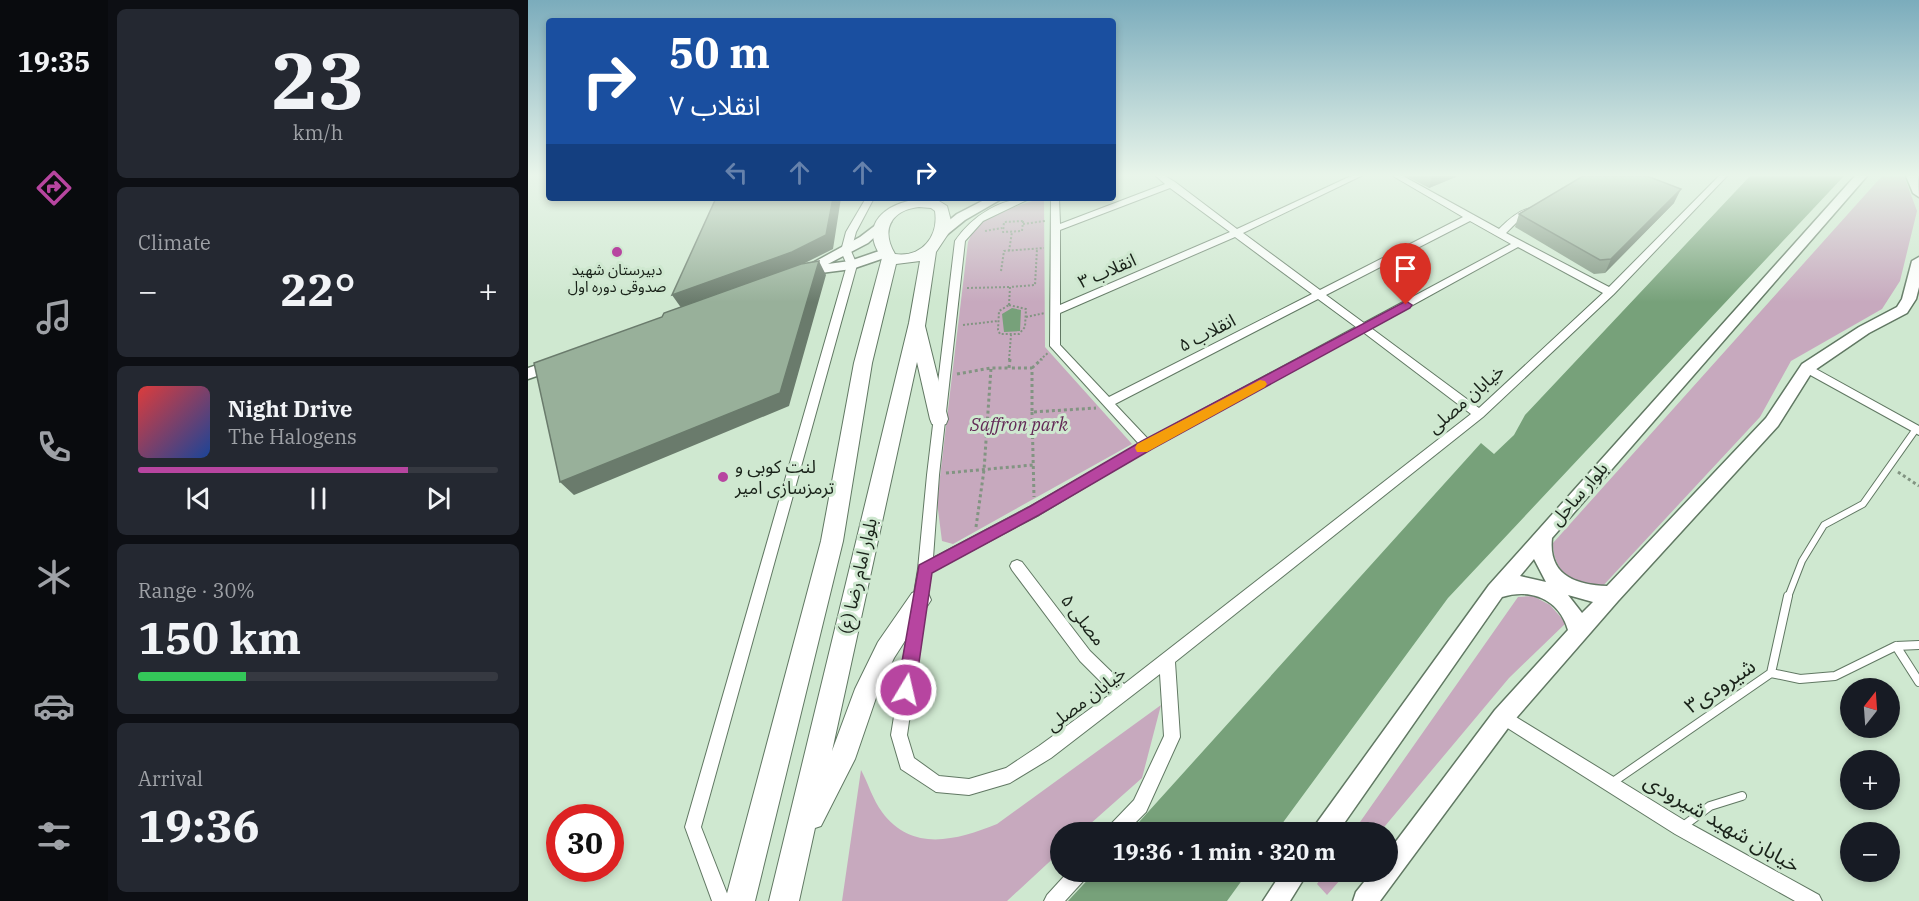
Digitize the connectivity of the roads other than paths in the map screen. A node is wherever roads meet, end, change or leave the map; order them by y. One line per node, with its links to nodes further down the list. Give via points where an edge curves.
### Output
1 (859, 218): 21 (street)
2 (887, 218): 15 (main road)
3 (945, 218): 19 (main road)
4 (960, 218): 19 (main road)
5 (980, 218): 35 (street, خیابان مصلی, via 960,241)
6 (1055, 218): 16 (street)
7 (1072, 218): 16 (street)
8 (1219, 218): 17 (street)
9 (1268, 218): 17 (street, انقلاب ۳)
10 (1468, 218): 26 (street, انقلاب ۵)
11 (1472, 218): 18 (street)
12 (1518, 218): 18 (street)
13 (1682, 218): 25 (street, خیابان مصلی)
14 (1824, 218): 38 (main road, بلوار ساحل)
15 (885, 222): 21 (main road); 22 (main road, via 880,235)
16 (1055, 224): 27 (street)
17 (1238, 232): 26 (street); 27 (street, انقلاب ۳)
18 (1499, 234): 20 (street)
19 (935, 243): 22 (main road, via 921,258 908,261); 28 (main road, بلوار امام رضا (ع))
20 (1518, 244): 25 (street); 29 (street)
21 (846, 251): 24 (street); 24 (main road, via 799,273)
22 (887, 255): 24 (main road); 63 (main road, بلوار امام رضا (ع), via 863,363 832,541)
23 (1919, 261): 31 (main road, via 1909,299 1902,310)
24 (852, 265): 62 (street, via 693,827)
25 (1610, 292): 34 (street, خیابان مصلی)
26 (1321, 294): 29 (street); 33 (street, انقلاب ۵)
27 (1056, 311): 33 (street, via 1055,346)
28 (916, 323): 35 (main road); 57 (main road, بلوار امام رضا (ع))
29 (1366, 327): 34 (street); 37 (street)
30 (572, 357): 32 (main road)
31 (1807, 368): 36 (street); 42 (main road, via 1772,422)
32 (528, 374)
33 (1111, 404): 37 (street)
34 (1479, 414): 47 (street, خیابان مصلی)
35 (939, 420): 40 (street, خیابان مصلی)
36 (1917, 430): 48 (lane, via 1863,504 1824,525 1802,561 1790,588)
37 (1147, 445): 40 (street)
38 (1544, 534): 41 (main road, بلوار ساحل); 42 (main road, via 1543,559 1550,573 1593,595)
39 (1017, 566): 50 (street, مصلی ۵, via 1085,656)
40 (925, 569): 43 (street, خیابان مصلی)
41 (1496, 591): 44 (main road, via 1518,584 1540,588 1559,598 1573,614); 55 (main road, بلوار ساحل)
42 (1611, 595): 44 (main road)
43 (920, 600): 50 (street, خیابان مصلی, via 899,735 907,763 936,784 969,787 1010,775); 57 (main road, via 886,650 867,689 846,750)
44 (1578, 632): 51 (main road)
45 (1919, 645): 46 (lane)
46 (1896, 646): 48 (lane, شیرودی۳, via 1835,676 1800,680); 49 (lane)
47 (1167, 660): 50 (street, خیابان مصلی); 54 (street, via 1172,737 1140,806)
48 (1771, 673): 52 (lane, شیرودی۳)
49 (1919, 682)
50 (1123, 694)
51 (1503, 717): 52 (street, خیابان شهید شیرودی); 58 (main road)
52 (1610, 784): 56 (street, خیابان شهید شیرودی)
53 (1742, 796): 56 (lane, via 1710,806)
54 (1125, 822)
55 (1331, 822)
56 (1681, 828): 68 (street, خیابان شهید شیرودی)
57 (798, 840): 64 (main road, بلوار امام رضا (ع))
58 (1398, 856)
59 (1071, 882): 65 (street)
60 (1289, 882): 66 (main road)
61 (1379, 882): 67 (main road)
62 (721, 901)
63 (740, 901)
64 (784, 901)
65 (1053, 901)
66 (1275, 901)
67 (1365, 901)
68 (1813, 901)

